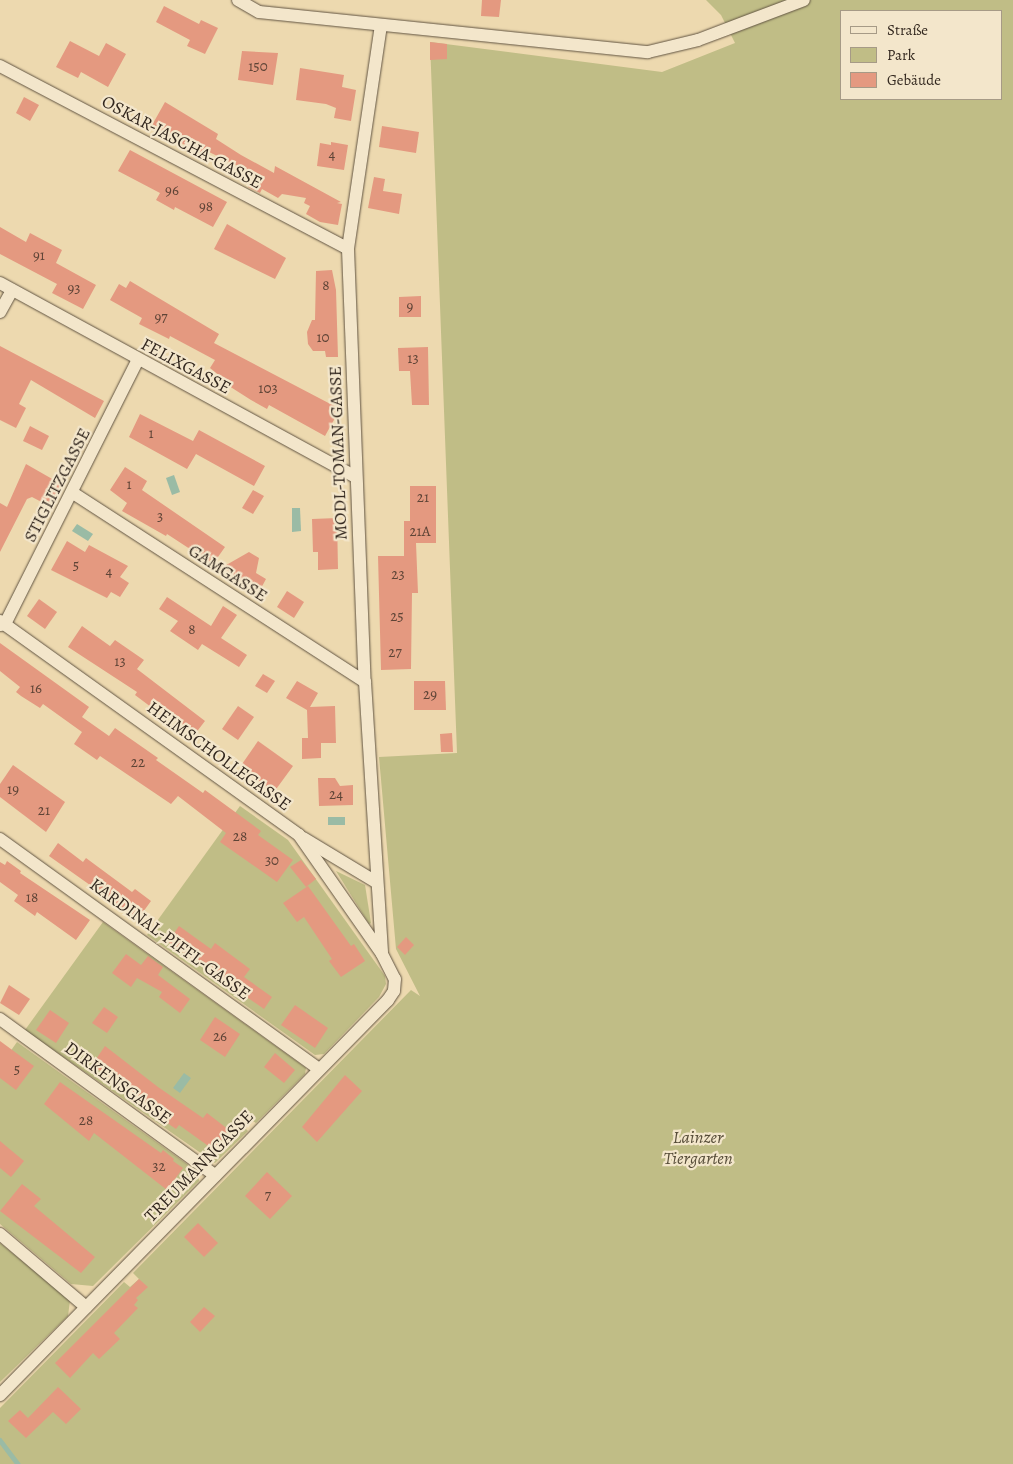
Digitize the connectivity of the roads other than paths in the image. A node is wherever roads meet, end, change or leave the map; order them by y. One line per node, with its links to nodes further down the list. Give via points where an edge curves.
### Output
1 (238, 0): 3 (street, via 259,12)
2 (804, 0): 3 (street, via 698,40 648,52)
3 (381, 25): 5 (street, MODL-TOMAN-GASSE)
4 (0, 66): 5 (street, OSKAR-JASCHA-GASSE)
5 (348, 249): 10 (street, MODL-TOMAN-GASSE)
6 (0, 284): 7 (street, FELIXGASSE)
7 (12, 290): 8 (street); 9 (street, FELIXGASSE)
8 (0, 312)
9 (138, 360): 10 (street, FELIXGASSE); 11 (street, STIGLITZGASSE)
10 (356, 477): 13 (street, MODL-TOMAN-GASSE)
11 (73, 493): 12 (street, STIGLITZGASSE); 13 (street, GAMGASSE)
12 (2, 623): 14 (street, HEIMSCHOLLEGASSE)
13 (365, 682): 16 (street, MODL-TOMAN-GASSE)
14 (299, 835): 16 (street); 17 (street, HEIMSCHOLLEGASSE)
15 (0, 839): 19 (street, KARDINAL-PIFFL-GASSE)
16 (376, 882): 17 (street, MODL-TOMAN-GASSE)
17 (382, 954): 19 (street, TREUMANNGASSE, via 395,979 394,990)
18 (0, 1019): 20 (street, DIRKENSGASSE)
19 (319, 1069): 20 (street, TREUMANNGASSE)
20 (215, 1175): 22 (street, TREUMANNGASSE)
21 (0, 1234): 22 (street)
22 (86, 1307): 23 (street, TREUMANNGASSE)
23 (0, 1395)

